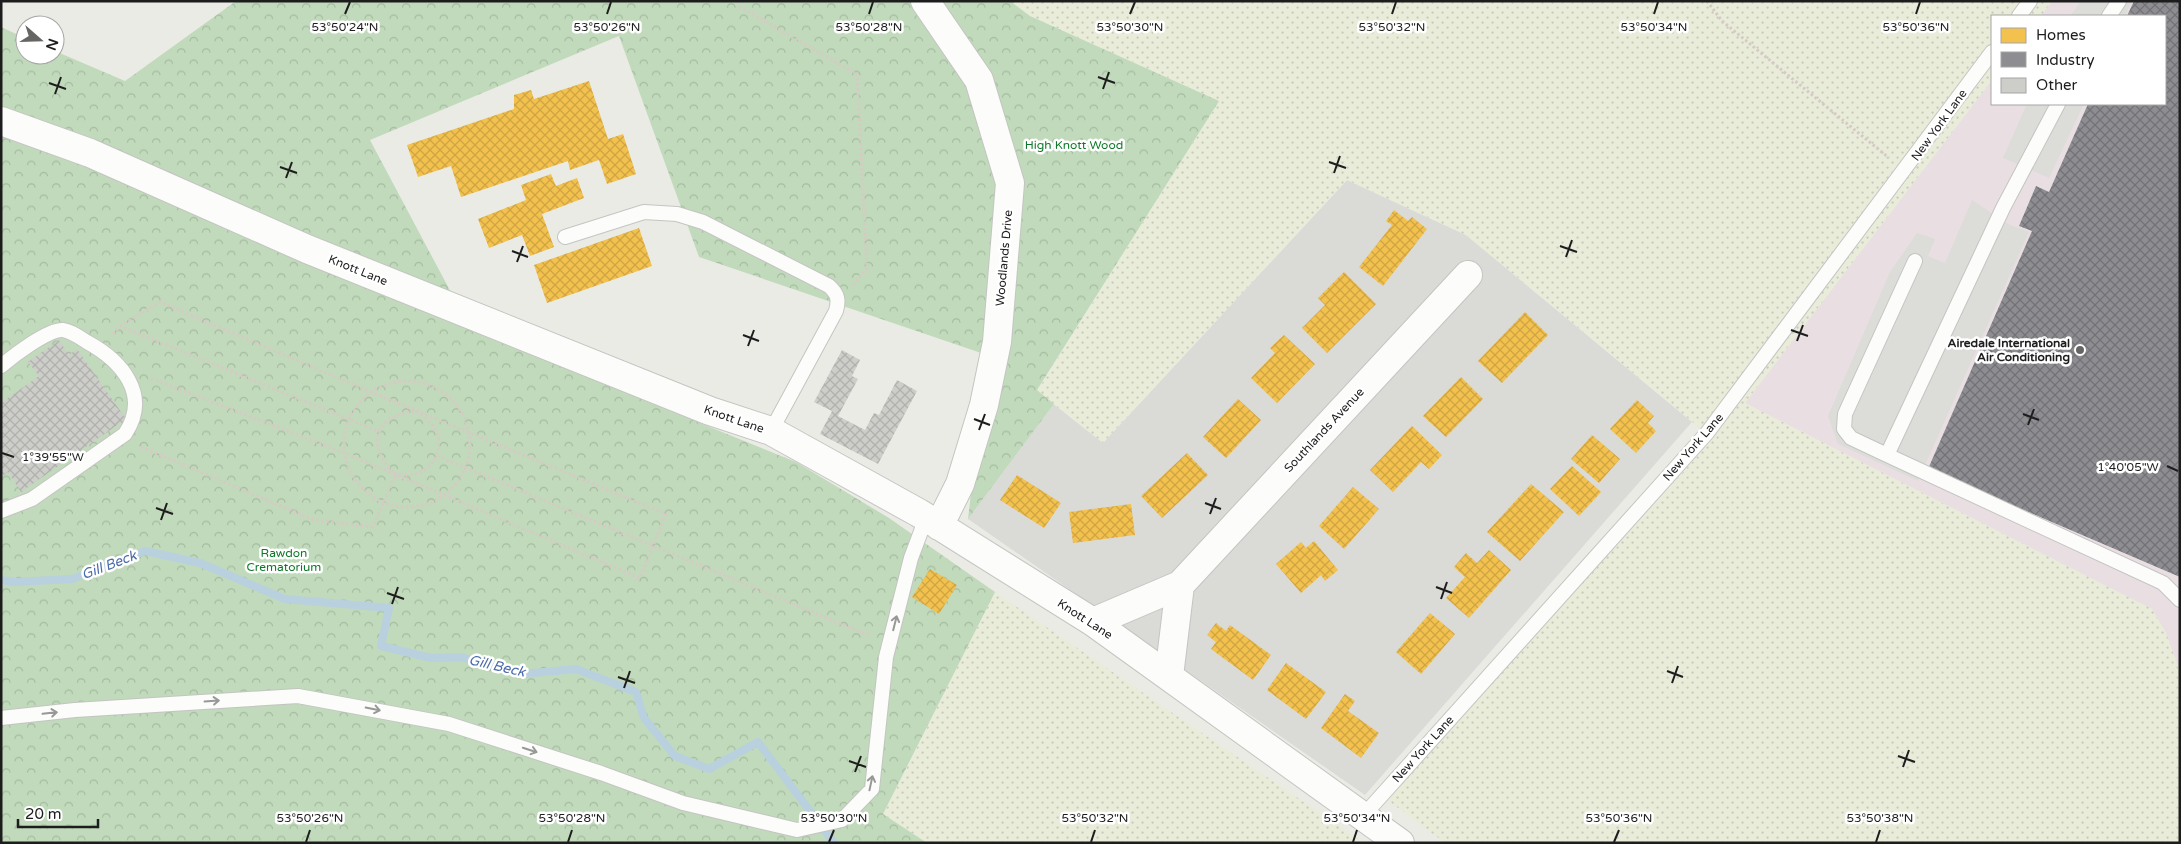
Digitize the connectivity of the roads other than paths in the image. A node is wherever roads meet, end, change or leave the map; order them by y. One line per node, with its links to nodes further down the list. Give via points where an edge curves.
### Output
1 (925, 1): 16 (street, Woodlands Drive, via 979,80 1010,183 997,342 984,405 962,475)
2 (2030, 1): 4 (lane)
3 (2120, 1): 5 (lane)
4 (2020, 15)
5 (2110, 15)
6 (1991, 53): 22 (lane, New York Lane, via 1708,433)
7 (2057, 105): 14 (lane, via 2003,208)
8 (1, 122): 13 (street, Knott Lane, via 90,153 307,249 710,412)
9 (565, 237): 13 (lane, via 644,212 677,214 709,225 836,292 836,311)
10 (1915, 261): 14 (lane, via 1845,414 1844,429 1852,438)
11 (1468, 275): 17 (street, Southlands Avenue)
12 (1, 366): 15 (lane, via 54,332 64,330 99,349 121,367 131,384 136,404 133,421 120,438 32,499)
13 (771, 431): 16 (street, Knott Lane)
14 (1887, 455): 18 (lane, via 2163,583)
15 (1, 510)
16 (933, 522): 19 (street, Knott Lane); 21 (lane, one-way to 16, via 298,696 449,724 602,773 683,803 797,830 842,820 872,789 886,657 911,558)
17 (1180, 585): 19 (street, Southlands Avenue); 20 (street)
18 (2180, 600)
19 (1093, 622): 20 (street, Knott Lane)
20 (1169, 676): 22 (street, Knott Lane)
21 (1, 718)
22 (1363, 816): 23 (street, Knott Lane)
23 (1400, 843)

